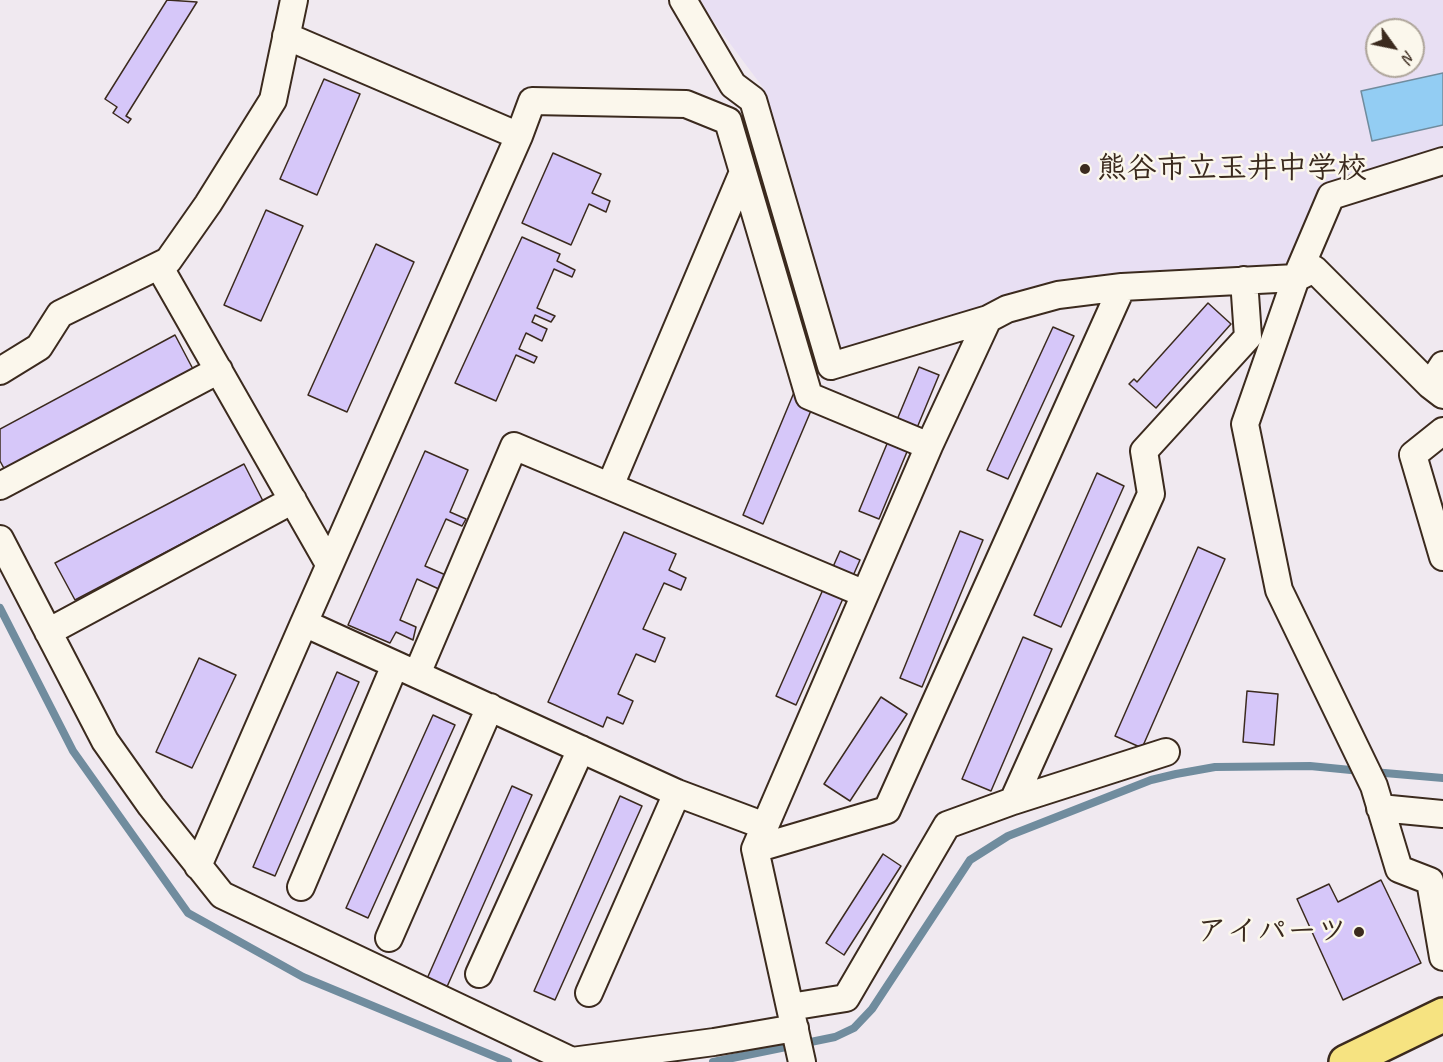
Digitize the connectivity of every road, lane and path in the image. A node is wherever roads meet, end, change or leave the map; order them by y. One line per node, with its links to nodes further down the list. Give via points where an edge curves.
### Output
1 (294, 0): 3 (street)
2 (683, 0): 11 (street, via 733,85 753,100 831,366)
3 (286, 36): 4 (street); 7 (street, via 273,100 208,204 168,261)
4 (519, 136): 6 (street, via 532,101 686,104 728,121); 22 (street)
5 (1443, 161): 8 (street, via 1330,196)
6 (743, 172): 16 (street, via 809,396); 18 (street)
7 (159, 266): 12 (street); 13 (street, via 60,314 39,347)
8 (1296, 278): 9 (street); 14 (street, via 1314,269); 31 (street, via 1245,424 1279,590)
9 (1244, 280): 10 (street); 32 (street, via 1248,337 1144,451 1151,494)
10 (1122, 287): 11 (street, via 1058,295 1007,309); 34 (street, via 886,810)
11 (988, 319): 16 (street)
12 (219, 370): 17 (street); 19 (street)
13 (0, 371)
14 (1439, 382)
15 (1443, 431): 21 (street, via 1413,455)
16 (929, 446): 23 (street)
17 (0, 486)
18 (610, 486): 23 (street); 26 (street, via 514,446)
19 (293, 500): 22 (street); 25 (street)
20 (0, 539): 25 (street)
21 (1443, 557)
22 (329, 564): 24 (street)
23 (865, 594): 34 (street)
24 (304, 623): 26 (street); 35 (street)
25 (48, 632): 35 (street, via 105,741)
26 (406, 669): 27 (street); 36 (street)
27 (490, 707): 28 (street); 37 (street)
28 (580, 749): 30 (street); 39 (street)
29 (1166, 752): 32 (street)
30 (677, 793): 34 (street); 40 (street)
31 (1377, 797): 33 (street); 38 (street, via 1399,869 1430,881)
32 (1013, 801): 42 (street, via 947,825 846,998)
33 (1443, 814)
34 (760, 838): 42 (street)
35 (198, 866): 42 (street, via 222,895 572,1061 714,1042)
36 (301, 887)
37 (389, 938)
38 (1443, 957)
39 (479, 974)
40 (589, 993)
41 (1443, 1015): 44 (highway)
42 (793, 1022): 43 (street)
43 (802, 1062)
44 (1346, 1062)

